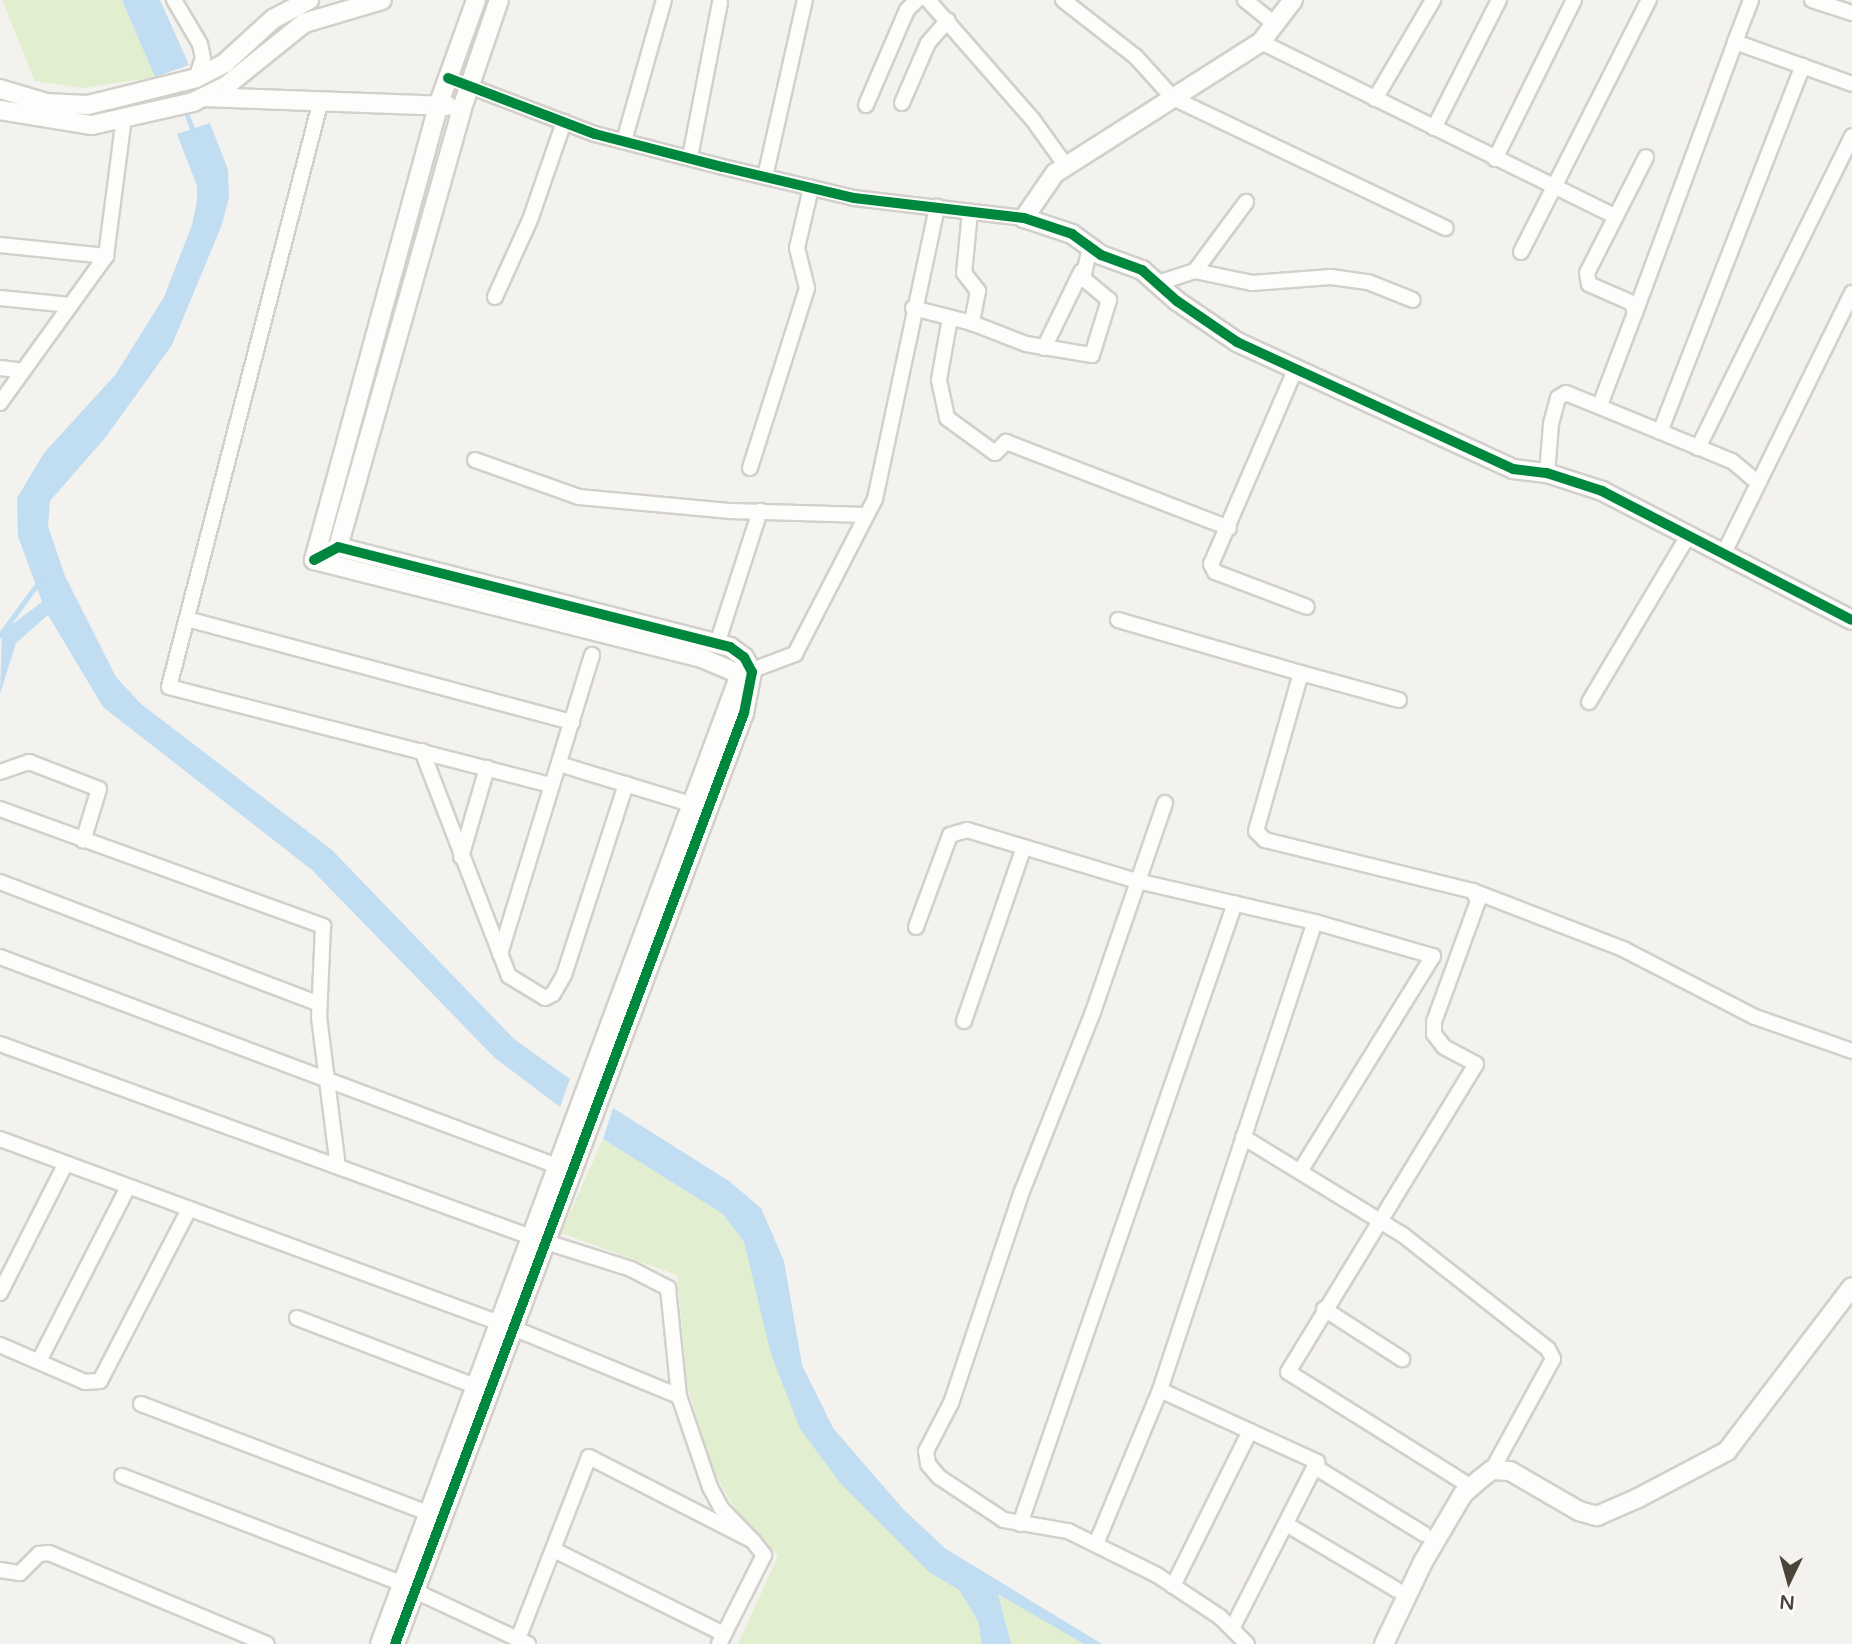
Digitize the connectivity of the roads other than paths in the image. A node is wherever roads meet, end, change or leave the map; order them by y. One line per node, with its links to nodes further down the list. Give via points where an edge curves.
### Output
1 (174, 0): 27 (street, via 200,44 203,58)
2 (309, 0): 27 (street, via 273,19 225,63)
3 (382, 0): 31 (street, via 304,23 226,86)
4 (476, 0): 26 (street)
5 (499, 0): 29 (street)
6 (664, 0): 44 (street)
7 (805, 0): 49 (street)
8 (917, 0): 37 (street, via 907,10)
9 (928, 0): 21 (street)
10 (1063, 0): 32 (street, via 1136,57)
11 (1245, 0): 22 (street)
12 (1433, 0): 33 (street)
13 (1499, 0): 42 (street)
14 (1574, 0): 47 (street)
15 (1649, 0): 50 (street)
16 (1751, 0): 24 (street)
17 (1812, 0): 20 (street)
18 (1290, 1): 22 (street)
19 (720, 3): 45 (street)
20 (1852, 13)
21 (948, 20): 36 (street, via 928,43); 48 (street)
22 (1276, 24): 23 (street)
23 (1261, 42): 32 (street); 33 (street)
24 (1735, 42): 25 (street); 71 (street)
25 (1803, 66): 28 (street); 80 (street)
26 (448, 78): 29 (street); 35 (street)
27 (181, 82): 30 (street, via 88,105 46,103); 31 (street)
28 (1852, 84)
29 (470, 86): 39 (street); 41 (street)
30 (0, 89)
31 (204, 97): 34 (street); 40 (street)
32 (1173, 98): 48 (street); 57 (street)
33 (1375, 99): 42 (street)
34 (321, 100): 35 (street); 94 (street)
35 (439, 103): 39 (street); 92 (street)
36 (902, 103)
37 (866, 105)
38 (0, 110): 40 (street, via 92,125)
39 (461, 111): 90 (street)
40 (124, 118): 61 (street)
41 (564, 122): 44 (street); 66 (street, via 530,220)
42 (1434, 128): 47 (street)
43 (1852, 136): 81 (street)
44 (624, 141): 45 (street)
45 (690, 157): 49 (street)
46 (1646, 158): 55 (street)
47 (1495, 159): 50 (street)
48 (1066, 166): 56 (street, via 1055,173)
49 (765, 177): 51 (street)
50 (1551, 187): 55 (street); 60 (street)
51 (811, 188): 53 (street); 83 (street, via 797,247 807,288)
52 (1246, 202): 62 (street)
53 (937, 207): 54 (street); 70 (street)
54 (970, 212): 56 (street); 73 (street, via 964,273 977,288)
55 (1615, 216): 71 (street, via 1587,273 1588,281 1632,303)
56 (1024, 218): 59 (street, via 1072,234)
57 (1446, 228)
58 (0, 245): 61 (street)
59 (1090, 247): 63 (street); 64 (street, via 1142,270)
60 (1521, 253)
61 (106, 256): 69 (street)
62 (1195, 271): 64 (street); 68 (street, via 1252,283 1331,277 1368,282)
63 (1081, 272): 74 (street); 74 (street, via 1109,300 1094,353)
64 (1157, 283): 75 (street, via 1237,342)
65 (1852, 293): 85 (street)
66 (495, 297)
67 (0, 298): 69 (street)
68 (1413, 300)
69 (71, 305): 77 (street)
70 (913, 308): 72 (street); 87 (street, via 877,494)
71 (1635, 313): 79 (street)
72 (950, 318): 73 (street); 88 (street, via 939,380 947,418 995,453 1006,442)
73 (972, 323): 74 (street)
74 (1044, 348)
75 (1296, 368): 84 (street, via 1513,469); 88 (street)
76 (0, 369): 77 (street)
77 (23, 371): 78 (street)
78 (0, 403)
79 (1600, 405): 80 (street); 84 (street, via 1566,393 1558,398 1546,450)
80 (1660, 432): 81 (street)
81 (1698, 448): 85 (street, via 1732,461)
82 (475, 460): 86 (street, via 579,497)
83 (750, 468)
84 (1547, 473): 89 (street, via 1602,491)
85 (1758, 482): 91 (street)
86 (761, 511): 87 (street); 97 (street)
87 (866, 515): 99 (street, via 796,654)
88 (1229, 528): 93 (street, via 1212,569)
89 (1688, 536): 91 (street); 102 (street)
90 (338, 547): 92 (street); 97 (street)
91 (1723, 555): 96 (street)
92 (314, 560): 99 (street)
93 (1307, 607)
94 (187, 619): 103 (street); 104 (street, via 169,687)
95 (1118, 620): 100 (street)
96 (1852, 620)
97 (717, 644): 99 (street, via 744,657)
98 (592, 655): 103 (street)
99 (744, 673): 111 (street); 129 (street, via 744,713)
100 (1301, 673): 101 (street); 118 (street, via 1256,831 1265,840)
101 (1399, 700)
102 (1588, 702)
103 (572, 722): 105 (street)
104 (422, 751): 106 (street); 115 (street)
105 (559, 764): 108 (street); 109 (street)
106 (486, 768): 109 (street); 115 (street)
107 (0, 772): 113 (street, via 29,762 99,789)
108 (626, 784): 111 (street); 122 (street, via 564,975 552,994 536,996 509,976)
109 (552, 785): 122 (street)
110 (1165, 803): 116 (street)
111 (694, 805): 129 (street)
112 (0, 809): 113 (street)
113 (83, 841): 124 (street, via 323,926)
114 (1024, 847): 116 (street); 121 (street, via 967,830 950,835); 125 (street)
115 (461, 857): 122 (street)
116 (1137, 881): 119 (street); 158 (street, via 1093,1012 1022,1191 951,1403 926,1451 928,1464 946,1483 1004,1520)
117 (0, 883): 124 (street)
118 (1474, 891): 127 (street, via 1623,949 1755,1017); 138 (street, via 1478,901 1434,1034 1444,1047 1476,1064)
119 (1235, 902): 120 (street); 158 (street)
120 (1315, 922): 130 (street); 135 (street, via 1433,956)
121 (916, 927)
122 (500, 954)
123 (0, 957): 128 (street)
124 (320, 1004): 128 (street)
125 (964, 1021)
126 (0, 1044): 134 (street)
127 (1852, 1051)
128 (323, 1078): 133 (street); 134 (street)
129 (592, 1096): 133 (street); 139 (street)
130 (1243, 1136): 135 (street); 149 (street)
131 (0, 1139): 132 (street)
132 (65, 1165): 136 (street); 141 (street)
133 (557, 1166): 139 (street)
134 (338, 1167): 139 (street)
135 (1300, 1171): 138 (street)
136 (128, 1187): 137 (street); 147 (street)
137 (189, 1209): 144 (street); 147 (street, via 100,1381 85,1382)
138 (1377, 1219): 142 (street); 154 (street, via 1481,1292 1548,1349 1553,1359)
139 (538, 1239): 144 (street); 150 (street, via 631,1269 667,1289)
140 (1852, 1287): 154 (street, via 1727,1451 1638,1498 1597,1516 1579,1511 1510,1471)
141 (0, 1293)
142 (1324, 1309): 146 (street); 156 (street, via 1288,1372)
143 (297, 1318): 148 (street)
144 (506, 1326): 148 (street); 150 (street); 166 (street)
145 (0, 1345): 147 (street)
146 (1402, 1359)
147 (39, 1362)
148 (475, 1386): 157 (street)
149 (1160, 1390): 152 (street); 162 (street)
150 (679, 1396): 161 (street, via 721,1508)
151 (141, 1404): 157 (street)
152 (1250, 1431): 153 (street, via 1317,1462); 165 (street)
153 (1315, 1467): 159 (street); 160 (street)
154 (1492, 1470): 156 (street)
155 (122, 1476): 166 (street)
156 (1471, 1487): 175 (street, via 1423,1562)
157 (428, 1514): 166 (street)
158 (1020, 1524): 162 (street, via 1068,1531)
159 (1286, 1524): 167 (street); 168 (street)
160 (1424, 1534)
161 (753, 1541): 163 (street, via 589,1457); 169 (street, via 764,1555)
162 (1096, 1544): 165 (street)
163 (554, 1550): 169 (street); 170 (street)
164 (0, 1570): 171 (street, via 20,1573 39,1554 49,1553)
165 (1173, 1586): 168 (street)
166 (409, 1588): 170 (street); 172 (street); 173 (street)
167 (1397, 1590)
168 (1232, 1629): 174 (street)
169 (721, 1639)
170 (523, 1642)
171 (262, 1643)
172 (380, 1644)
173 (395, 1644)
174 (1247, 1644)
175 (1384, 1644)

